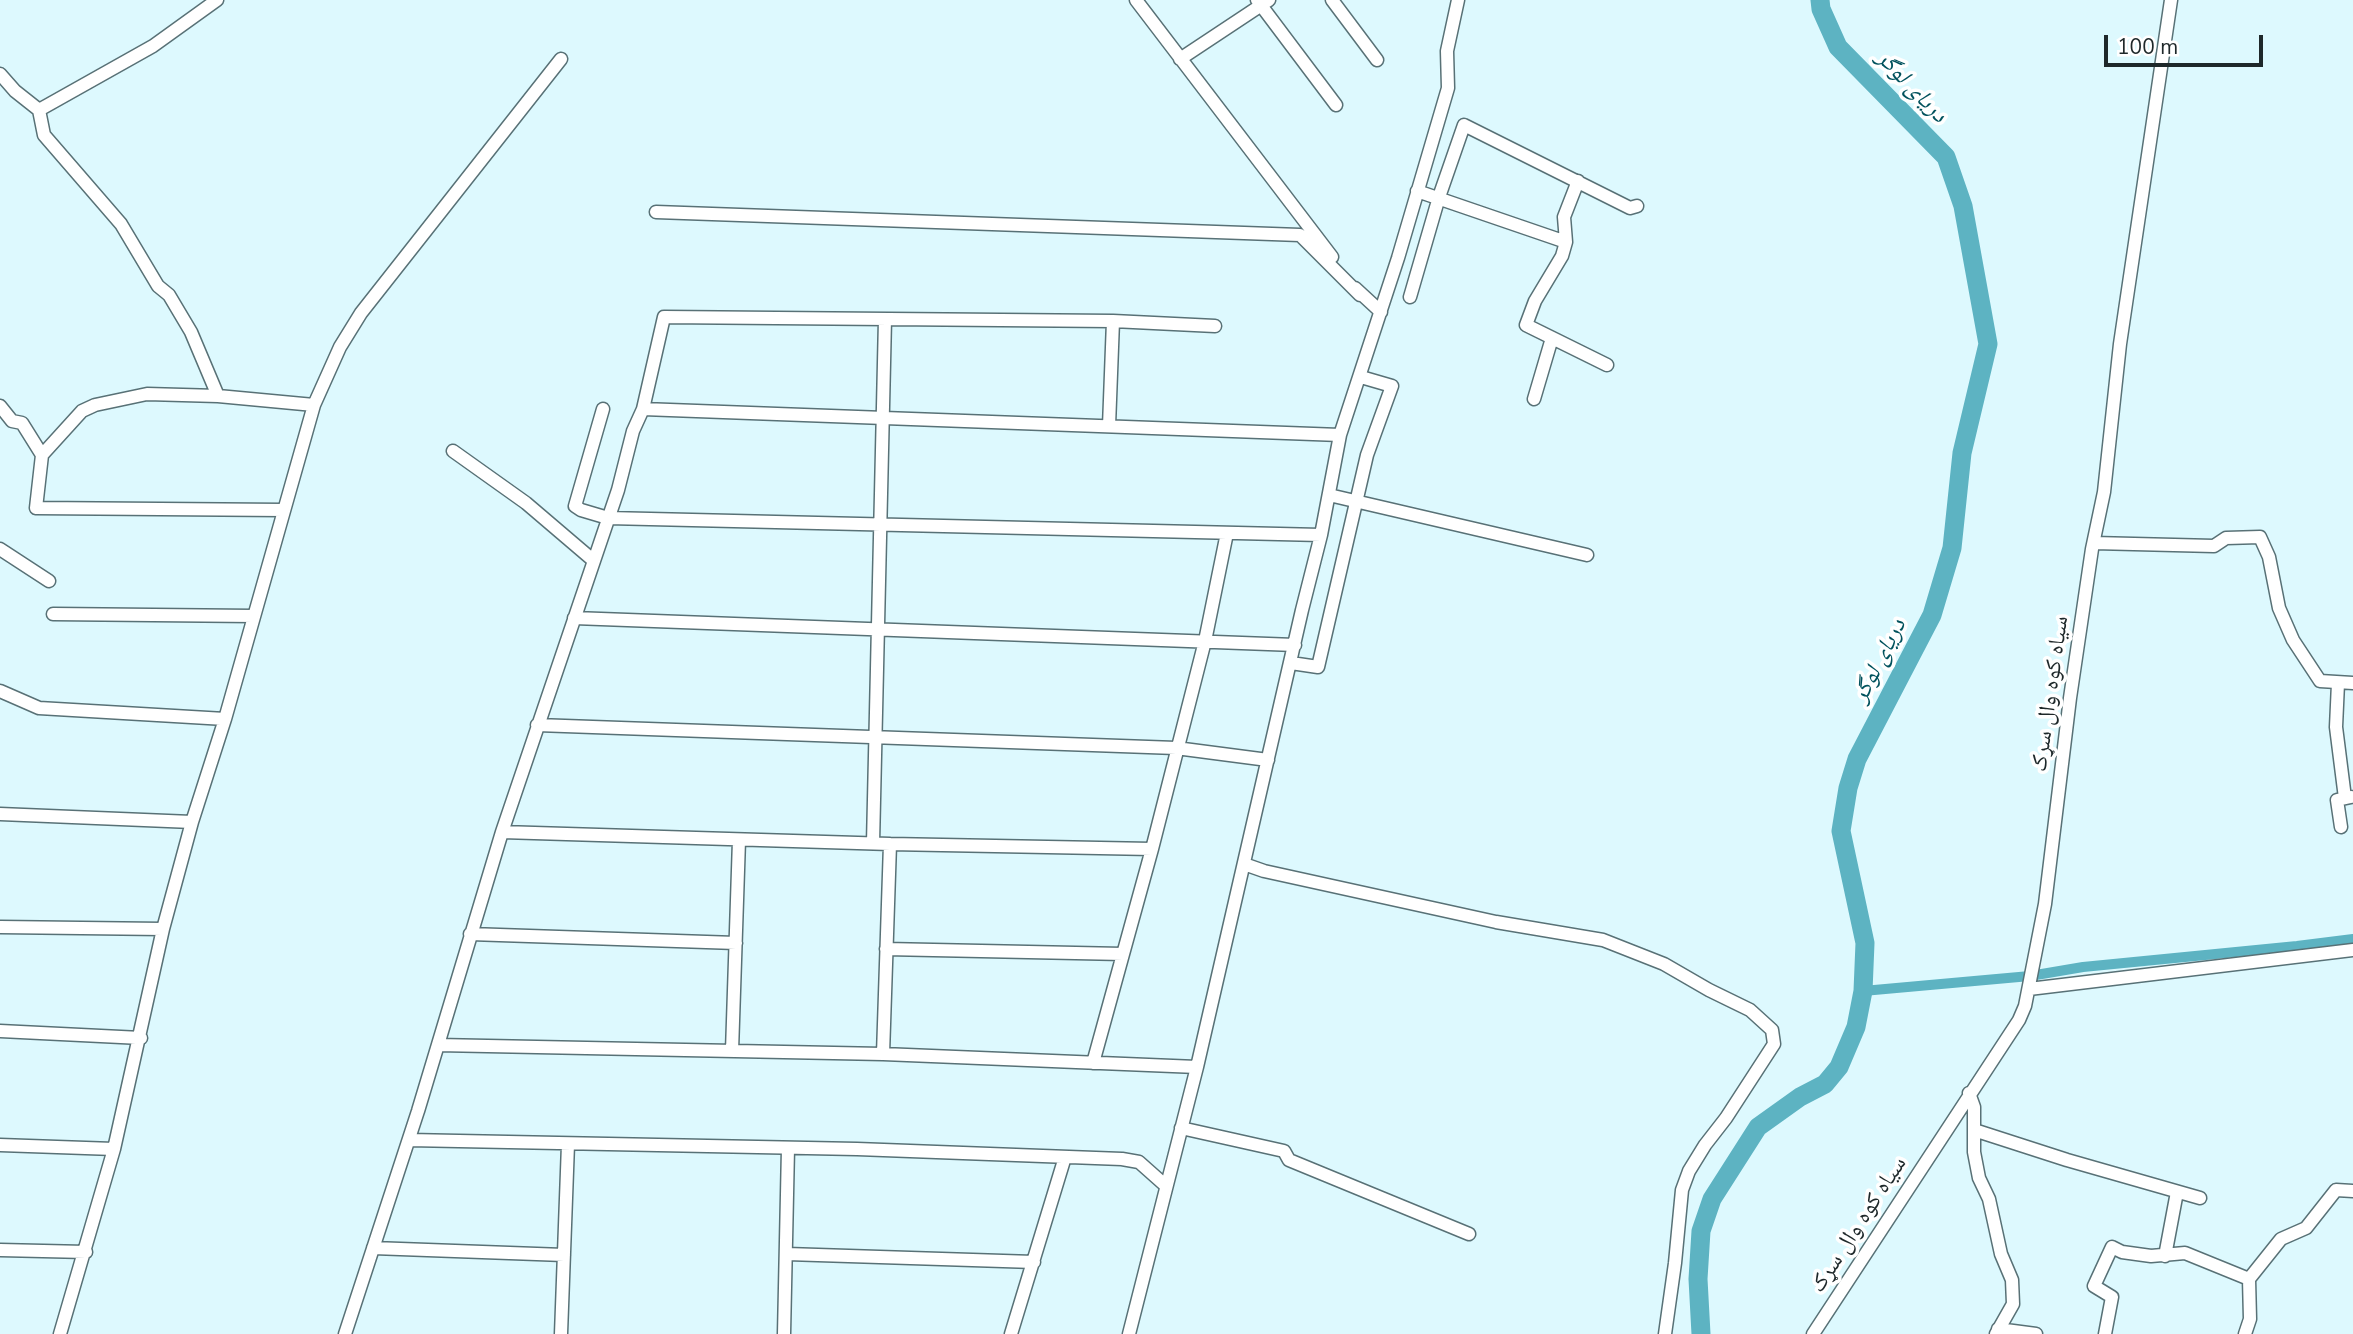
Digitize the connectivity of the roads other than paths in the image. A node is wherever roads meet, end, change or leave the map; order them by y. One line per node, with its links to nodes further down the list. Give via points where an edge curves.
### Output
1 (217, 0): 12 (street, via 153,47)
2 (1136, 0): 8 (street)
3 (1332, 0): 9 (street)
4 (1458, 0): 14 (street, via 1447,51 1448,88)
5 (2171, 0): 46 (street, سیاه کوه وال سړک, via 2120,344 2105,492)
6 (1262, 2): 8 (street); 11 (street)
7 (561, 59): 30 (street, via 361,313)
8 (1180, 59): 19 (street)
9 (1377, 60)
10 (0, 74): 12 (street)
11 (1336, 105)
12 (39, 110): 28 (street, via 44,135 121,224 158,286 169,295 191,332)
13 (1578, 181): 15 (street, via 1464,125); 16 (street, via 1630,208); 18 (street, via 1564,216)
14 (1417, 191): 15 (street); 21 (street)
15 (1439, 197): 18 (street); 20 (street)
16 (1637, 206)
17 (656, 212): 19 (street, via 1300,235)
18 (1566, 242): 25 (street, via 1526,325)
19 (1360, 295): 21 (street)
20 (1410, 297)
21 (1381, 312): 27 (street)
22 (885, 319): 23 (street); 32 (street, via 664,317); 34 (street)
23 (1113, 321): 24 (street); 35 (street)
24 (1215, 326)
25 (1552, 338): 26 (street); 29 (street)
26 (1607, 365)
27 (1360, 377): 36 (street); 40 (street, via 1392,386)
28 (218, 396): 30 (street); 38 (street, via 147,394 95,405 82,411)
29 (1534, 400)
30 (314, 405): 41 (street)
31 (0, 406): 38 (street, via 12,421 22,424)
32 (643, 409): 34 (street); 42 (street)
33 (603, 410): 42 (street, via 575,506)
34 (881, 418): 35 (street); 43 (street)
35 (1109, 426): 36 (street)
36 (1340, 435): 39 (street)
37 (453, 451): 49 (street, via 527,503)
38 (43, 455): 41 (street, via 36,508)
39 (1329, 495): 40 (street); 45 (street)
40 (1356, 500): 48 (street); 57 (street, via 1318,667)
41 (284, 510): 52 (street)
42 (608, 518): 43 (street); 49 (street)
43 (880, 525): 44 (street); 54 (street)
44 (1227, 533): 45 (street); 55 (street)
45 (1321, 535): 56 (street)
46 (2094, 543): 58 (street, via 2214,545 2226,538 2260,537 2269,556 2279,608 2293,640 2320,681); 83 (street, سیاه کوه وال سړک, via 2045,904)
47 (0, 549): 50 (street)
48 (1587, 555)
49 (594, 561): 53 (street)
50 (49, 581)
51 (53, 614): 52 (street)
52 (254, 616): 61 (street)
53 (574, 618): 54 (street); 62 (street)
54 (878, 629): 55 (street); 63 (street)
55 (1205, 640): 56 (street); 64 (street)
56 (1295, 645): 57 (street)
57 (1291, 663): 65 (street)
58 (2338, 683): 59 (street); 66 (street, via 2336,727)
59 (2353, 684)
60 (0, 691): 61 (street, via 39,708)
61 (225, 719): 68 (street)
62 (537, 725): 63 (street); 70 (street)
63 (875, 737): 64 (street); 72 (street)
64 (1176, 748): 65 (street); 74 (street)
65 (1268, 760): 75 (street)
66 (2349, 797): 69 (street, via 2337,800)
67 (0, 814): 68 (street)
68 (192, 822): 77 (street)
69 (2341, 827)
70 (502, 832): 71 (street); 78 (street)
71 (739, 840): 72 (street); 79 (street)
72 (873, 843): 73 (street)
73 (890, 844): 74 (street); 80 (street)
74 (1152, 849): 82 (street)
75 (1253, 867): 90 (street); 120 (street, via 1496,922 1603,940 1664,964 1750,1010 1772,1030 1774,1044 1727,1118 1704,1145 1682,1190)
76 (0, 927): 77 (street)
77 (163, 929): 85 (street)
78 (470, 934): 79 (street); 86 (street)
79 (736, 943): 87 (street)
80 (886, 949): 82 (street); 88 (street)
81 (2353, 950): 83 (street)
82 (1123, 954): 89 (street)
83 (2029, 986): 91 (street, سیاه کوه وال سړک, via 2018,1020)
84 (0, 1031): 85 (street)
85 (141, 1038): 98 (street)
86 (438, 1045): 87 (street); 94 (street)
87 (732, 1051): 88 (street)
88 (883, 1054): 89 (street)
89 (1093, 1063): 90 (street)
90 (1197, 1067): 92 (street)
91 (1969, 1093): 93 (street); 121 (street, سیاه کوه وال سړک)
92 (1184, 1129): 100 (street); 104 (street, via 1284,1151 1289,1160)
93 (1974, 1130): 102 (street); 113 (street, via 1979,1178 2012,1280 2013,1304)
94 (409, 1140): 95 (street); 105 (street)
95 (568, 1144): 97 (street); 109 (street)
96 (0, 1145): 98 (street)
97 (788, 1148): 99 (street); 108 (street)
98 (114, 1149): 107 (street)
99 (1065, 1157): 100 (street, via 1139,1162); 111 (street)
100 (1166, 1186): 119 (street)
101 (2353, 1191): 112 (street, via 2336,1190 2306,1227 2281,1239)
102 (2178, 1192): 103 (street); 110 (street)
103 (2200, 1198)
104 (1469, 1234)
105 (373, 1248): 109 (street); 115 (street)
106 (0, 1250): 107 (street)
107 (86, 1252): 114 (street)
108 (787, 1254): 111 (street); 117 (street)
109 (564, 1255): 116 (street)
110 (2165, 1256): 112 (street, via 2185,1253); 123 (street, via 2112,1247 2094,1286 2112,1297)
111 (1034, 1262): 118 (street)
112 (2249, 1279): 124 (street, via 2250,1319)
113 (1997, 1332): 122 (street)
114 (60, 1334)
115 (345, 1334)
116 (561, 1334)
117 (784, 1334)
118 (1011, 1334)
119 (1129, 1334)
120 (1665, 1334)
121 (1813, 1334)
122 (2036, 1334)
123 (2105, 1334)
124 (2245, 1334)

